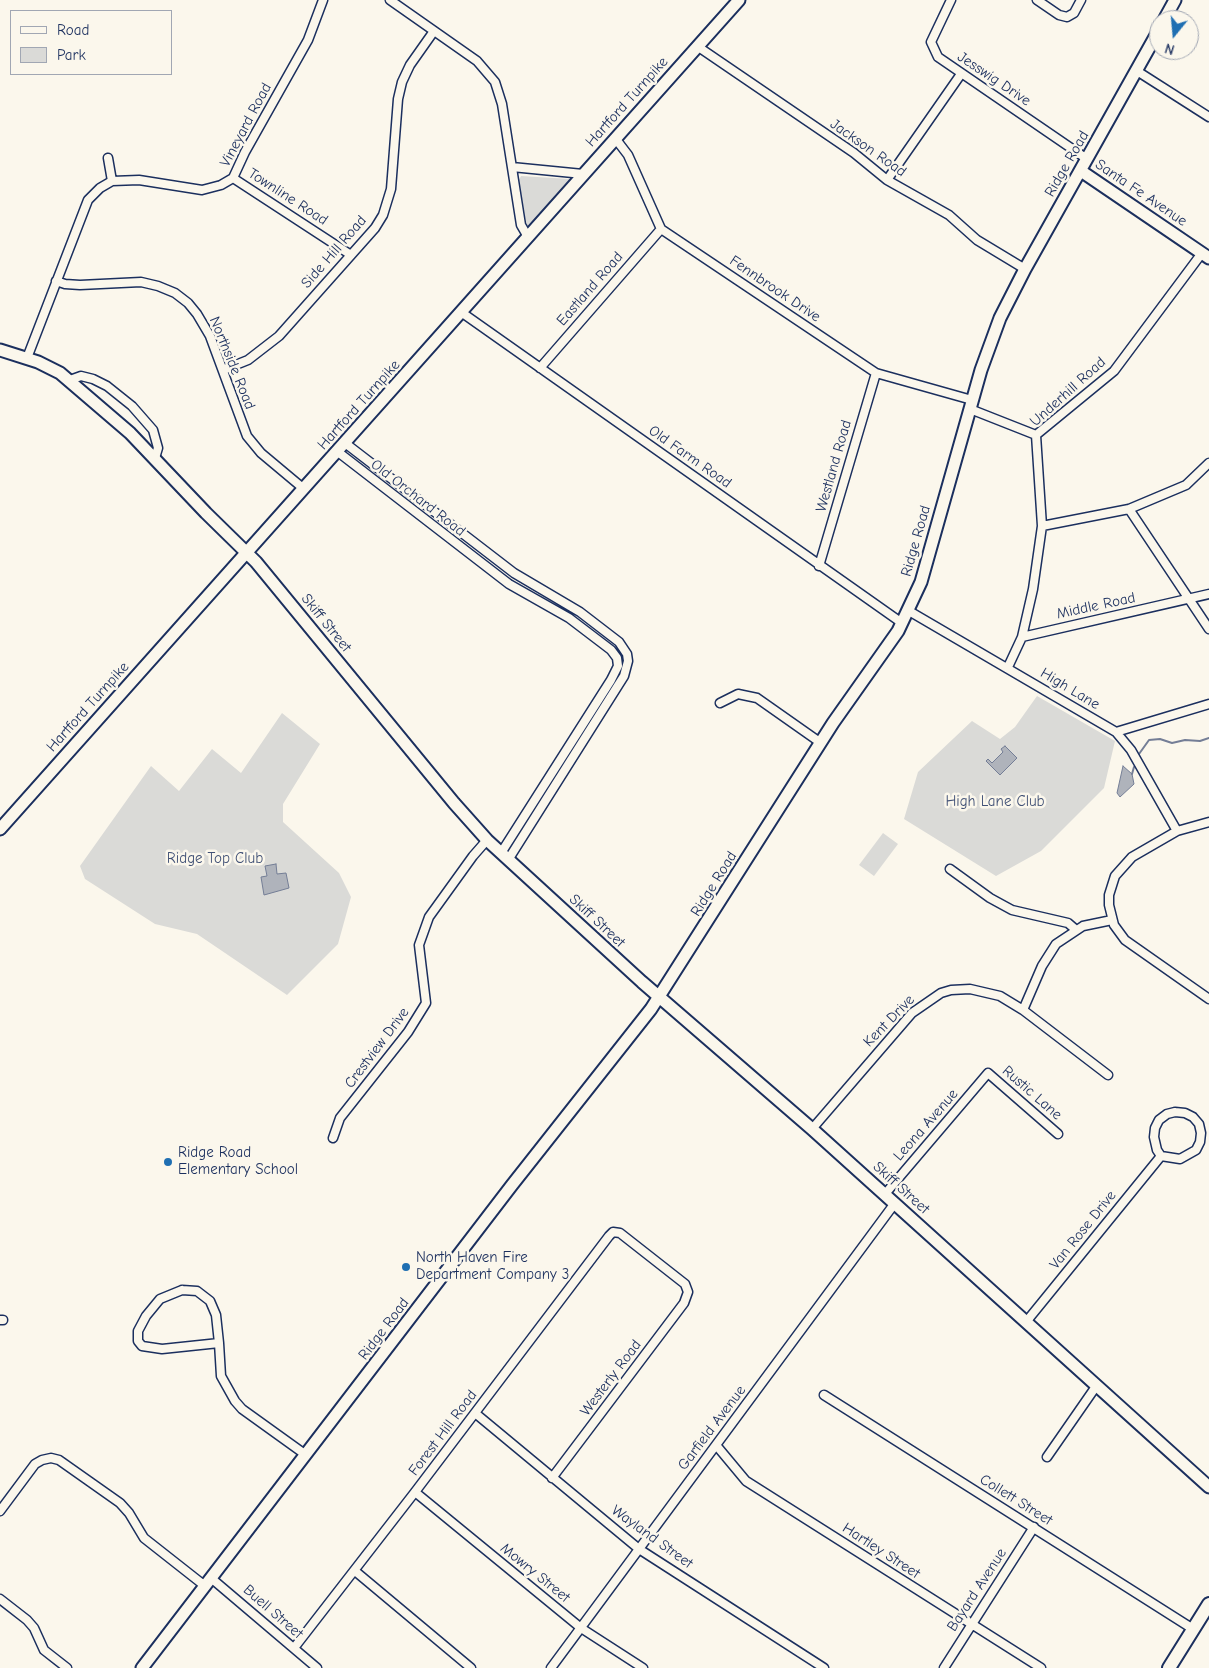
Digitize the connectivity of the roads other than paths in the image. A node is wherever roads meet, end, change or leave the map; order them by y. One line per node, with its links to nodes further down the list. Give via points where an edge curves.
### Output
1 (323, 0): 19 (street, Vineyard Road, via 308,40 245,152)
2 (390, 0): 7 (street)
3 (739, 0): 8 (main road, Hartford Turnpike)
4 (951, 0): 11 (street, Jesswig Drive, via 933,35 932,47 938,57)
5 (1037, 0): 6 (street, via 1059,16 1067,17 1074,13)
6 (1081, 0)
7 (434, 31): 16 (street, via 477,61 495,82 502,104); 24 (street, Side Hill Road, via 402,82 385,208 375,228)
8 (697, 46): 13 (main road, Hartford Turnpike); 20 (street, Jackson Road, via 854,153)
9 (1149, 49): 10 (main road, Ridge Road)
10 (1137, 71): 12 (street); 15 (main road, Ridge Road)
11 (961, 74): 15 (street, Jesswig Drive); 20 (street)
12 (1209, 117)
13 (615, 138): 18 (main road, Hartford Turnpike); 22 (street, via 628,155)
14 (108, 158): 21 (street)
15 (1087, 159): 17 (main road, Ridge Road)
16 (512, 167): 18 (street); 23 (street, via 521,224)
17 (1080, 170): 25 (main road, Santa Fe Avenue); 26 (main road, Ridge Road)
18 (582, 174): 23 (main road, Hartford Turnpike)
19 (234, 178): 21 (street, Vineyard Road, via 202,190 140,180); 24 (street, Townline Road)
20 (887, 180): 26 (street, Jackson Road, via 949,216 977,240)
21 (112, 181): 27 (street, via 92,195 84,206)
22 (661, 229): 31 (street, Eastland Road); 33 (street, Fennbrook Drive)
23 (528, 237): 28 (main road, Hartford Turnpike)
24 (351, 255): 32 (street, Side Hill Road, via 279,336 248,360)
25 (1205, 256): 36 (street, Underhill Road, via 1114,371)
26 (1024, 269): 35 (main road, Ridge Road, via 994,332)
27 (56, 281): 30 (street); 32 (street, Northside Road, via 80,285 141,282 175,293 201,320)
28 (461, 312): 31 (street, Old Farm Road); 37 (main road, Hartford Turnpike)
29 (0, 350): 30 (main road, Skiff Street)
30 (27, 358): 34 (main road, Skiff Street)
31 (540, 368): 46 (street, Old Farm Road)
32 (223, 370): 40 (street, Northside Road, via 247,436 261,453)
33 (876, 373): 35 (street, Fennbrook Drive); 46 (street, Westland Road)
34 (70, 380): 38 (main road, Skiff Street); 38 (street, via 81,376 93,379 125,400 153,430 158,448)
35 (971, 405): 36 (street, Fennbrook Drive); 51 (main road, Ridge Road, via 921,582)
36 (1036, 435): 42 (street, Underhill Road)
37 (342, 447): 40 (main road, Hartford Turnpike); 44 (street, Old Orchard Road); 45 (street, Old Orchard Road)
38 (155, 458): 43 (main road, Skiff Street)
39 (1209, 463): 41 (street, via 1186,485)
40 (304, 489): 43 (main road, Hartford Turnpike)
41 (1129, 509): 42 (street); 50 (street)
42 (1042, 526): 54 (street, Underhill Road)
43 (246, 552): 65 (main road, Hartford Turnpike); 67 (main road, Skiff Street)
44 (490, 553): 45 (street); 47 (street, Old Orchard Road)
45 (482, 564): 48 (street, Old Orchard Road)
46 (820, 566): 52 (street, Old Farm Road)
47 (525, 580): 48 (street); 55 (street, Old Orchard Road, via 580,612 619,642)
48 (517, 590): 56 (street, Old Orchard Road, via 569,618)
49 (1209, 594): 50 (street, Middle Road)
50 (1189, 600): 53 (street); 54 (street, Middle Road)
51 (909, 611): 52 (main road, Ridge Road); 57 (street, High Lane)
52 (902, 623): 61 (main road, Ridge Road)
53 (1209, 629)
54 (1022, 636): 57 (street)
55 (627, 654): 56 (street); 63 (street, via 624,676)
56 (618, 658): 62 (street, via 611,680)
57 (1008, 667): 60 (street, High Lane)
58 (720, 703): 61 (street, via 738,694 757,698)
59 (1209, 704): 60 (street)
60 (1116, 732): 66 (street, High Lane, via 1131,750)
61 (821, 743): 72 (main road, Ridge Road)
62 (567, 750): 63 (street); 68 (street)
63 (575, 756): 68 (street)
64 (1209, 822): 66 (street)
65 (0, 829)
66 (1177, 831): 70 (street, via 1121,866 1109,895)
67 (487, 840): 68 (main road, Skiff Street); 79 (street, Crestview Drive, via 429,918 419,945 426,1003 408,1032 340,1118)
68 (505, 856): 72 (main road, Skiff Street)
69 (950, 869): 71 (street, via 1012,910 1068,923)
70 (1112, 920): 71 (street); 73 (street, via 1125,940)
71 (1075, 929): 74 (street, via 1048,955)
72 (659, 997): 77 (main road, Skiff Street); 90 (main road, Ridge Road)
73 (1209, 997)
74 (1023, 1010): 76 (street, Kent Drive); 77 (street, Kent Drive, via 1000,996 984,991 970,989 941,993 912,1013)
75 (988, 1073): 78 (street, Rustic Lane); 81 (street, Leona Avenue)
76 (1108, 1076)
77 (812, 1129): 81 (main road, Skiff Street)
78 (1058, 1134)
79 (333, 1138)
80 (1161, 1156): 80 (street, via 1180,1159 1196,1150 1201,1133 1193,1117 1176,1112 1160,1120 1154,1137); 84 (street, Van Rose Drive)
81 (885, 1194): 82 (main road, Skiff Street)
82 (895, 1203): 84 (main road, Skiff Street); 89 (street, Garfield Avenue)
83 (688, 1292): 88 (street, Forest Hill Road, via 686,1284 620,1234 612,1232); 92 (street, Westerly Road, via 684,1303)
84 (1026, 1322): 86 (main road, Skiff Street)
85 (220, 1343): 85 (street, via 147,1349 139,1344 138,1331 160,1300 190,1290 204,1296 214,1307); 90 (street, via 221,1376 235,1401)
86 (1097, 1384): 91 (street); 93 (main road, Skiff Street)
87 (824, 1395): 96 (street, Collett Street)
88 (475, 1413): 92 (street, Wayland Street); 94 (street, Forest Hill Road)
89 (716, 1445): 97 (street, Garfield Avenue); 102 (street, Hartley Street, via 746,1481)
90 (306, 1455): 99 (main road, Ridge Road)
91 (1047, 1457)
92 (552, 1478): 97 (street, Wayland Street)
93 (1209, 1487)
94 (415, 1492): 98 (street, Forest Hill Road); 103 (street, Mowry Street)
95 (0, 1511): 99 (street, Buell Street, via 36,1464 51,1458 59,1460 120,1503 144,1538)
96 (1034, 1527): 102 (street, Bayard Avenue); 104 (street, Collett Street)
97 (639, 1549): 103 (street, Garfield Avenue); 112 (street, Wayland Street)
98 (355, 1571): 105 (street, Forest Hill Road); 109 (street)
99 (208, 1582): 105 (street, Buell Street); 107 (main road, Ridge Road)
100 (0, 1599): 106 (street, via 27,1620 44,1650)
101 (1209, 1604): 104 (main road)
102 (972, 1625): 113 (street, Bayard Avenue); 114 (street, Hartley Street)
103 (581, 1628): 110 (street, Garfield Avenue); 111 (street, Mowry Street)
104 (1193, 1629): 115 (main road)
105 (294, 1648): 108 (street, Buell Street)
106 (67, 1668)
107 (142, 1668)
108 (317, 1668)
109 (471, 1668)
110 (551, 1668)
111 (643, 1668)
112 (824, 1668)
113 (944, 1668)
114 (1040, 1668)
115 (1169, 1668)

